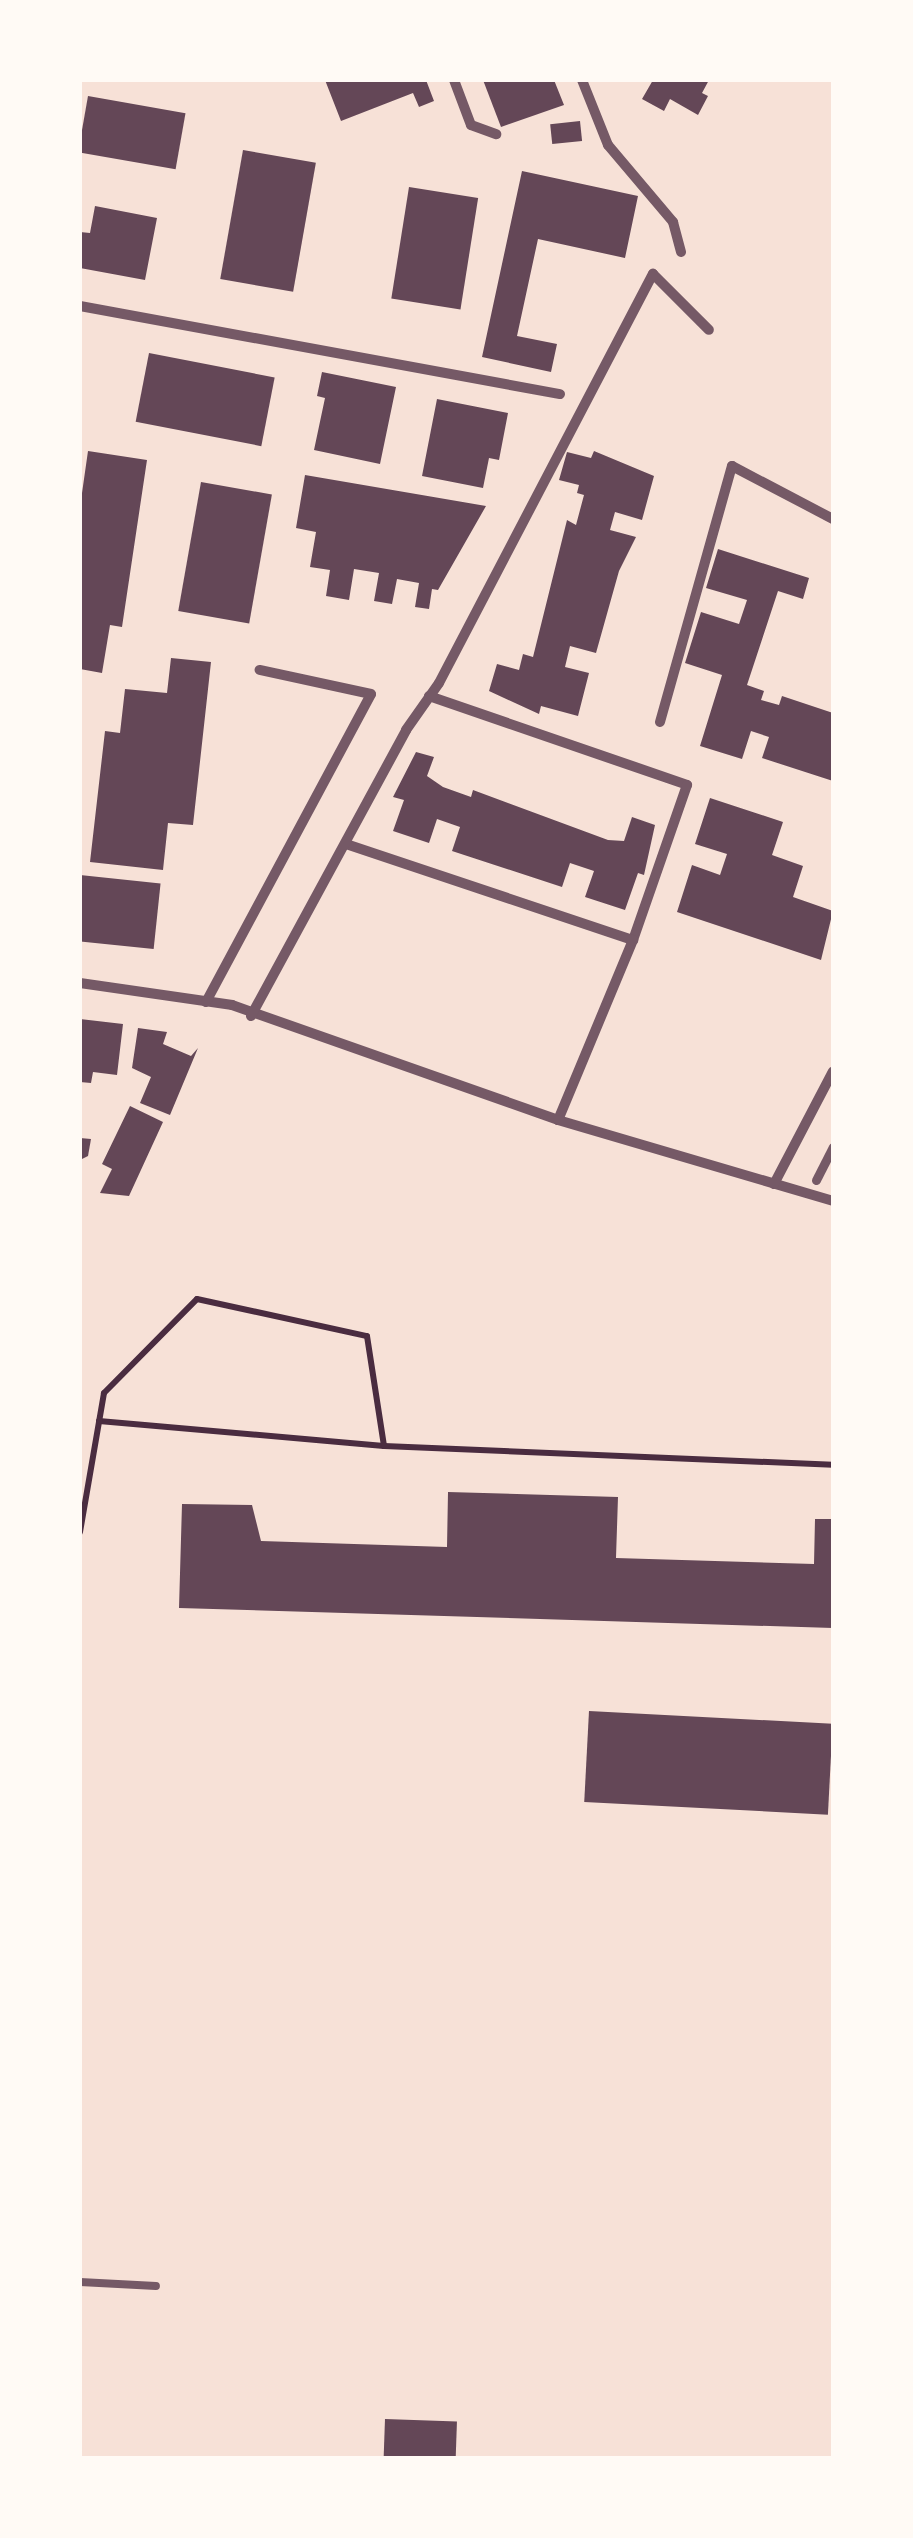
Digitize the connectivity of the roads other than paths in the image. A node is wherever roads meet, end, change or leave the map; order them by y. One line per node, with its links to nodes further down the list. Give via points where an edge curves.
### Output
1 (454, 80): 3 (street, via 470,125)
2 (582, 80): 4 (street, via 608,145 673,222)
3 (496, 134)
4 (681, 252)
5 (80, 306): 7 (street)
6 (709, 330): 10 (street, via 653,274)
7 (560, 394)
8 (833, 519): 11 (street, via 732,466)
9 (260, 670): 15 (street, via 371,694)
10 (429, 696): 12 (street); 13 (street, via 687,784)
11 (660, 722)
12 (346, 844): 13 (street); 16 (street)
13 (634, 940): 18 (street)
14 (80, 983): 15 (street)
15 (206, 1002): 16 (street)
16 (251, 1016): 18 (street)
17 (833, 1071): 21 (street)
18 (558, 1120): 21 (street)
19 (833, 1147): 20 (street)
20 (816, 1180)
21 (774, 1184): 22 (street)
22 (833, 1201)
23 (80, 2282): 24 (lane)
24 (156, 2286)

